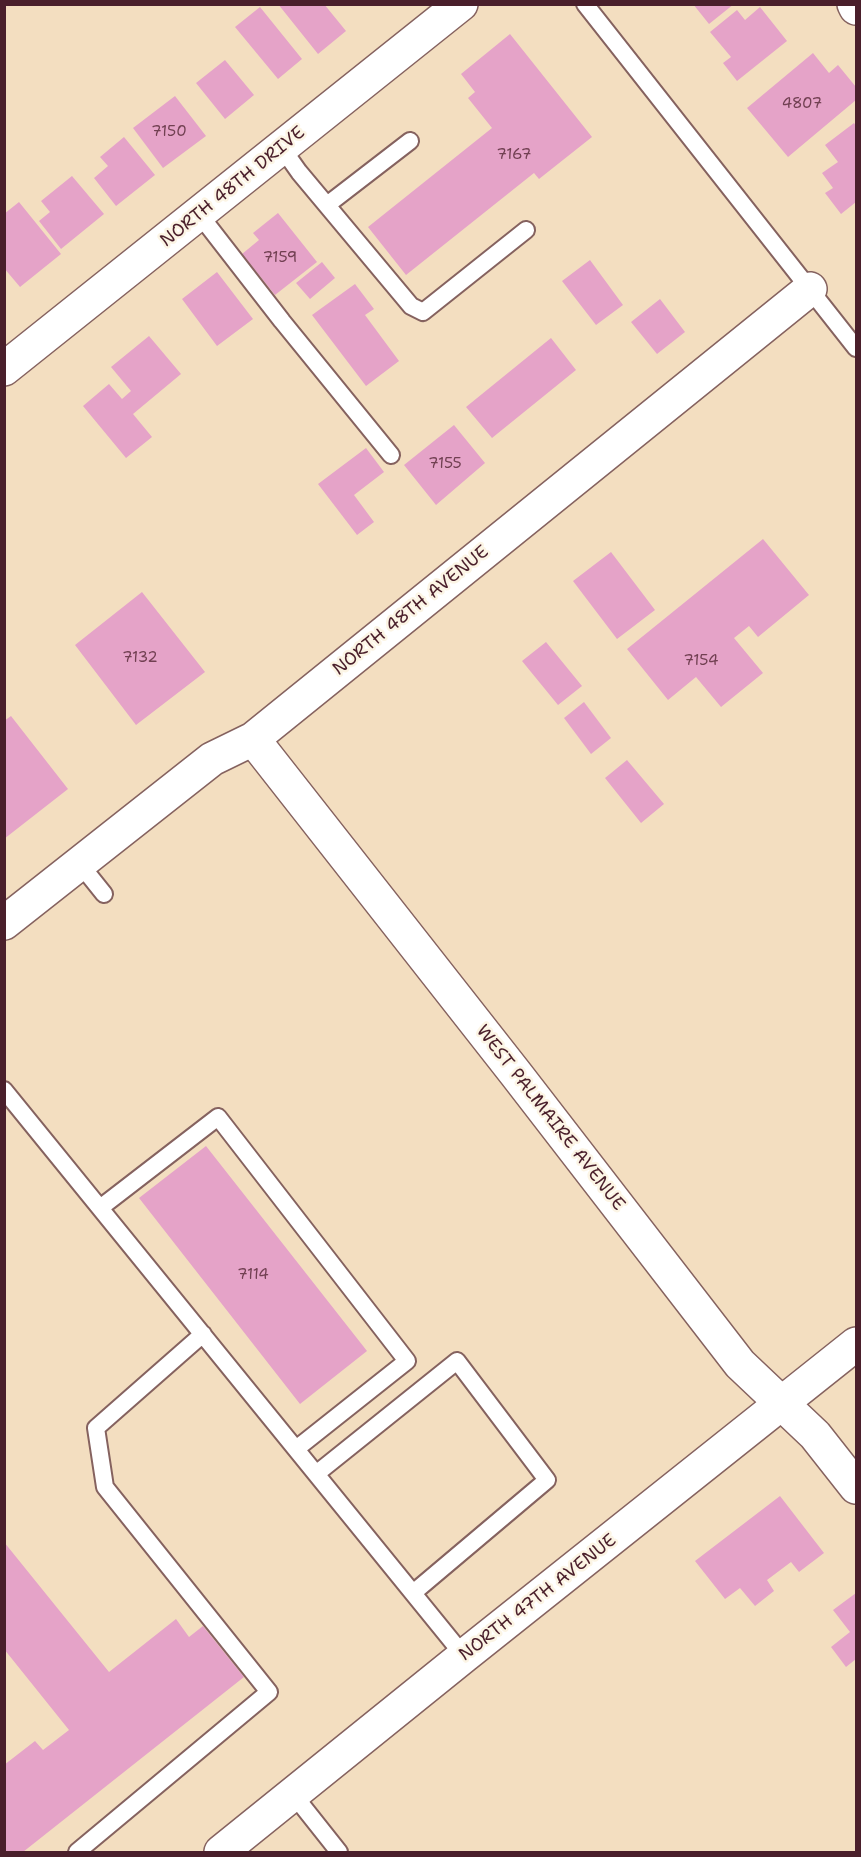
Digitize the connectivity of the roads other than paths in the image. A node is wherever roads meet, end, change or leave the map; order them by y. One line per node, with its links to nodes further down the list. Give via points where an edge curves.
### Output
1 (461, 4): 6 (street, NORTH 48TH DRIVE)
2 (585, 4): 10 (lane)
3 (854, 4): 4 (street)
4 (856, 8)
5 (410, 141): 7 (lane)
6 (282, 148): 7 (lane); 8 (street, NORTH 48TH DRIVE)
7 (327, 205): 9 (lane, via 411,306 423,312)
8 (199, 214): 12 (street, NORTH 48TH DRIVE); 13 (lane)
9 (526, 230)
10 (810, 289): 11 (lane); 14 (street, NORTH 48TH AVENUE)
11 (856, 348)
12 (4, 369)
13 (391, 455)
14 (253, 739): 15 (street, NORTH 48TH AVENUE, via 212,759); 22 (street, WEST PALMAIRE AVENUE, via 740,1364)
15 (80, 864): 16 (lane); 17 (street, NORTH 48TH AVENUE)
16 (104, 894)
17 (4, 924)
18 (4, 1090): 19 (lane)
19 (100, 1208): 20 (lane); 23 (lane, via 218,1116 408,1361)
20 (203, 1334): 23 (lane); 29 (lane, via 96,1428 105,1487 269,1692)
21 (856, 1344): 22 (street, NORTH 47TH AVENUE)
22 (782, 1405): 25 (street, WEST PALMAIRE AVENUE, via 815,1435); 27 (street, NORTH 47TH AVENUE)
23 (296, 1449): 24 (lane)
24 (316, 1474): 26 (lane); 26 (lane, via 457,1361 547,1480)
25 (856, 1487)
26 (413, 1593): 27 (lane)
27 (464, 1656): 28 (street, NORTH 47TH AVENUE)
28 (293, 1794): 30 (street, NORTH 47TH AVENUE); 31 (lane)
29 (77, 1852)
30 (221, 1852)
31 (339, 1852)

